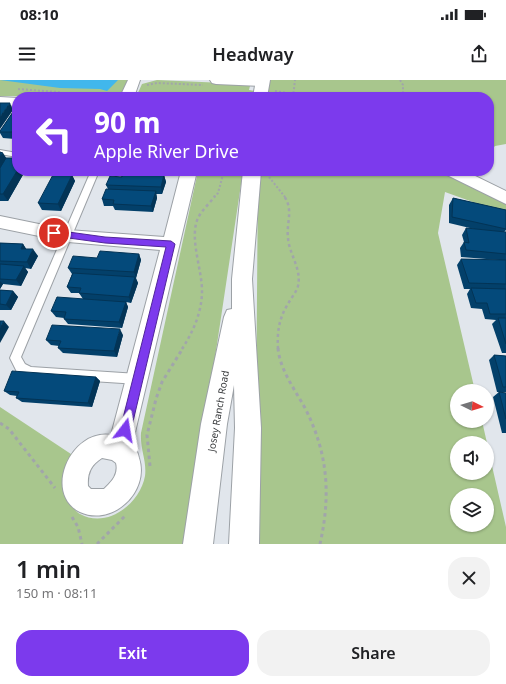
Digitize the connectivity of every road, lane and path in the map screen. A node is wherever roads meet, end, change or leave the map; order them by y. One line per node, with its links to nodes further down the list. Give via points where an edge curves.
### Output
1 (134, 80): 7 (street)
2 (295, 80): 9 (path)
3 (400, 80): 10 (path)
4 (262, 81): 5 (street); 8 (street)
5 (212, 82): 6 (path)
6 (147, 84)
7 (129, 92)
8 (261, 92)
9 (294, 92)
10 (403, 92)
11 (12, 97): 12 (street)
12 (0, 101)
13 (0, 152): 14 (lane)
14 (12, 154)
15 (93, 176): 23 (lane)
16 (188, 176): 24 (street)
17 (223, 176): 29 (path, via 218,193 203,211 196,227 195,241 202,293 193,331 162,382 156,399 147,435)
18 (252, 176): 25 (street, Josey Ranch Road)
19 (269, 176): 37 (path, via 290,211 286,232 298,272 298,285 281,317 277,340 280,363 315,431 324,458 325,512)
20 (462, 176): 21 (street)
21 (506, 198)
22 (0, 222): 23 (street)
23 (68, 236): 24 (street); 26 (lane, via 15,358 21,368 30,372)
24 (171, 244): 26 (street)
25 (242, 279): 35 (street, Josey Ranch Road, via 214,424); 36 (street, Josey Ranch Road, via 248,428)
26 (138, 379): 28 (street)
27 (0, 423): 30 (path, via 9,429)
28 (119, 448)
29 (150, 469)
30 (56, 490)
31 (132, 510): 34 (path)
32 (68, 511): 33 (path, via 78,527)
33 (82, 544)
34 (97, 544)
35 (198, 544)
36 (244, 544)
37 (320, 544)

